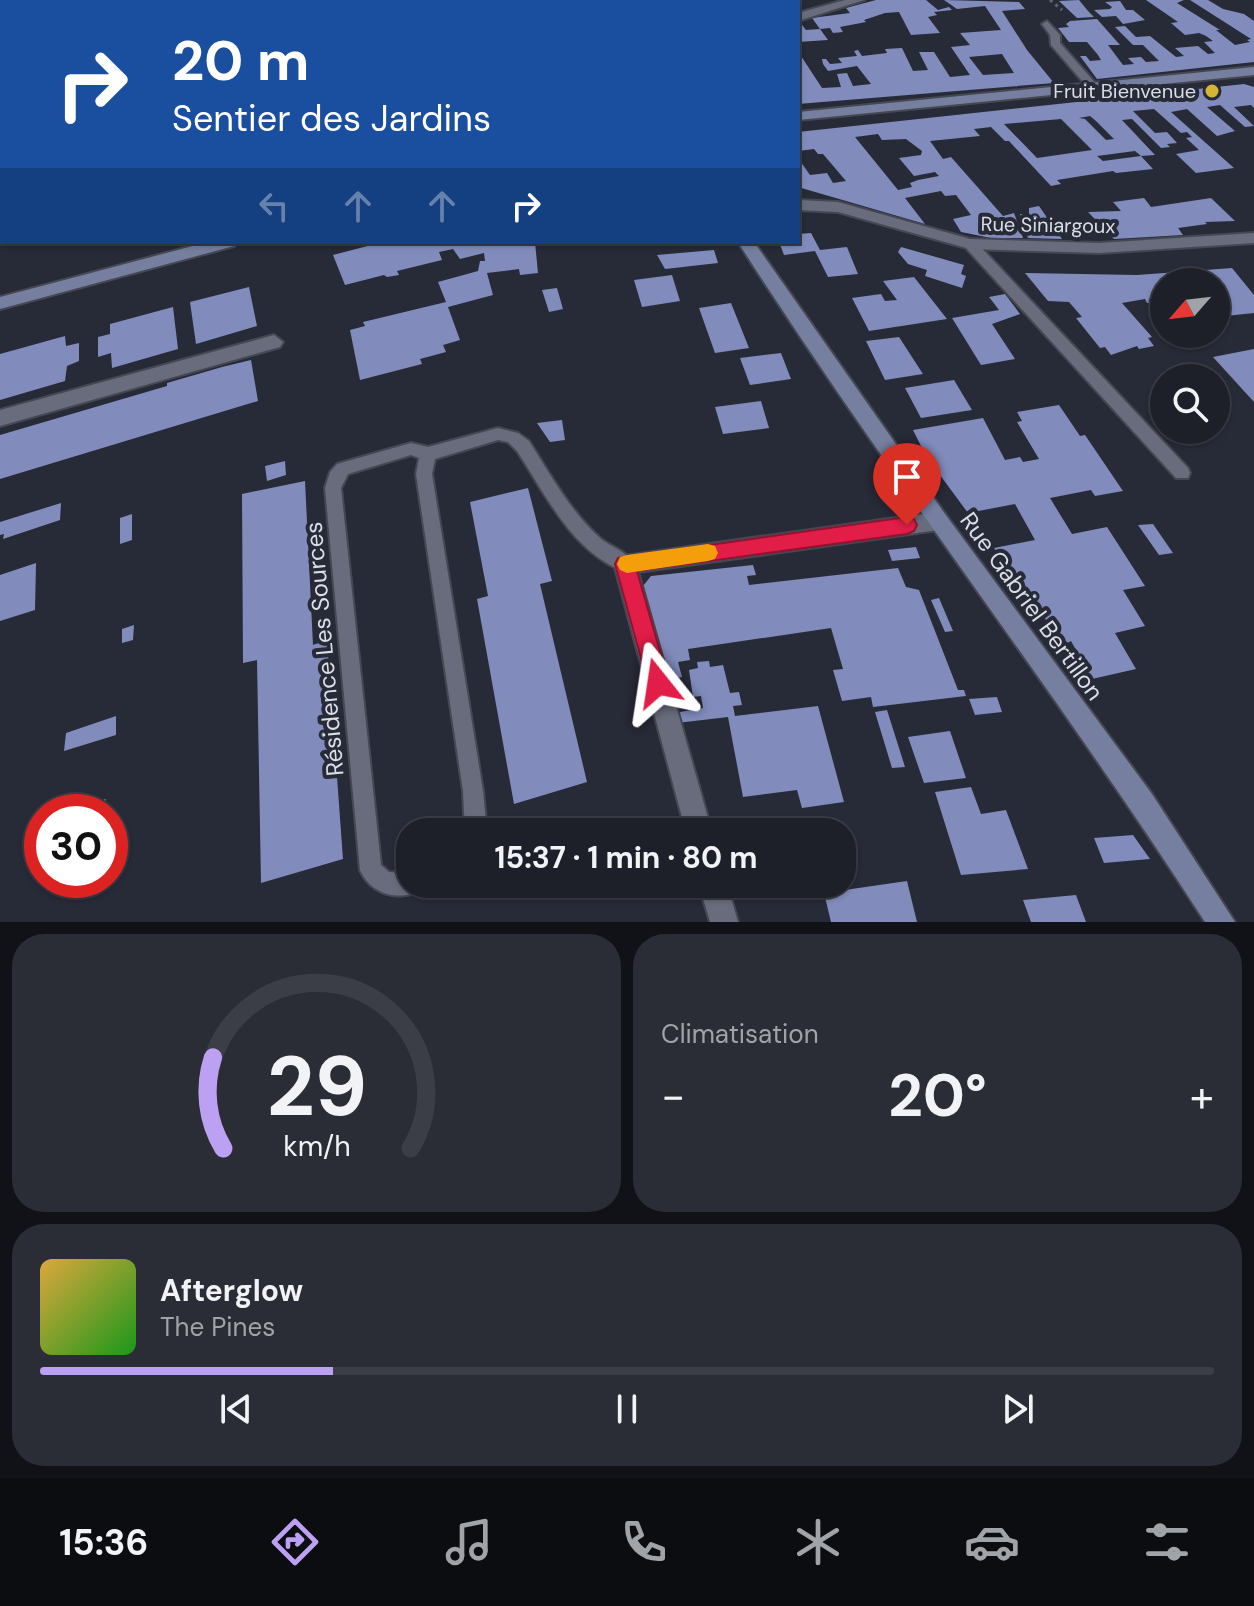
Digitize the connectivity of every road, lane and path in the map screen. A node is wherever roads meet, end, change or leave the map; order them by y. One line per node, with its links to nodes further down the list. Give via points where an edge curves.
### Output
1 (858, 0): 2 (street)
2 (800, 16)
3 (1047, 24): 5 (lane, via 1055,43)
4 (1251, 73): 5 (street)
5 (1093, 87): 6 (street)
6 (800, 116)
7 (800, 205): 11 (street, Rue Siniargoux, via 838,207)
8 (1254, 238): 11 (street, Rue Siniargoux, via 1099,248)
9 (220, 244): 12 (street)
10 (747, 244): 17 (street, Rue Gabriel Bertillon)
11 (970, 244): 16 (lane)
12 (0, 301)
13 (274, 342): 14 (street)
14 (0, 418)
15 (428, 454): 18 (lane, Résidence Les Sources, via 498,434 512,437 579,529 599,551); 19 (lane, via 424,474); 21 (lane, Résidence Les Sources, via 411,449 343,469 333,488 371,870 384,883)
16 (1182, 473)
17 (938, 521): 18 (street); 24 (street, Rue Gabriel Bertillon, via 1143,803)
18 (625, 564): 20 (street)
19 (475, 818)
20 (695, 818)
21 (396, 883)
22 (717, 898): 23 (street)
23 (724, 922)
24 (1221, 922)

